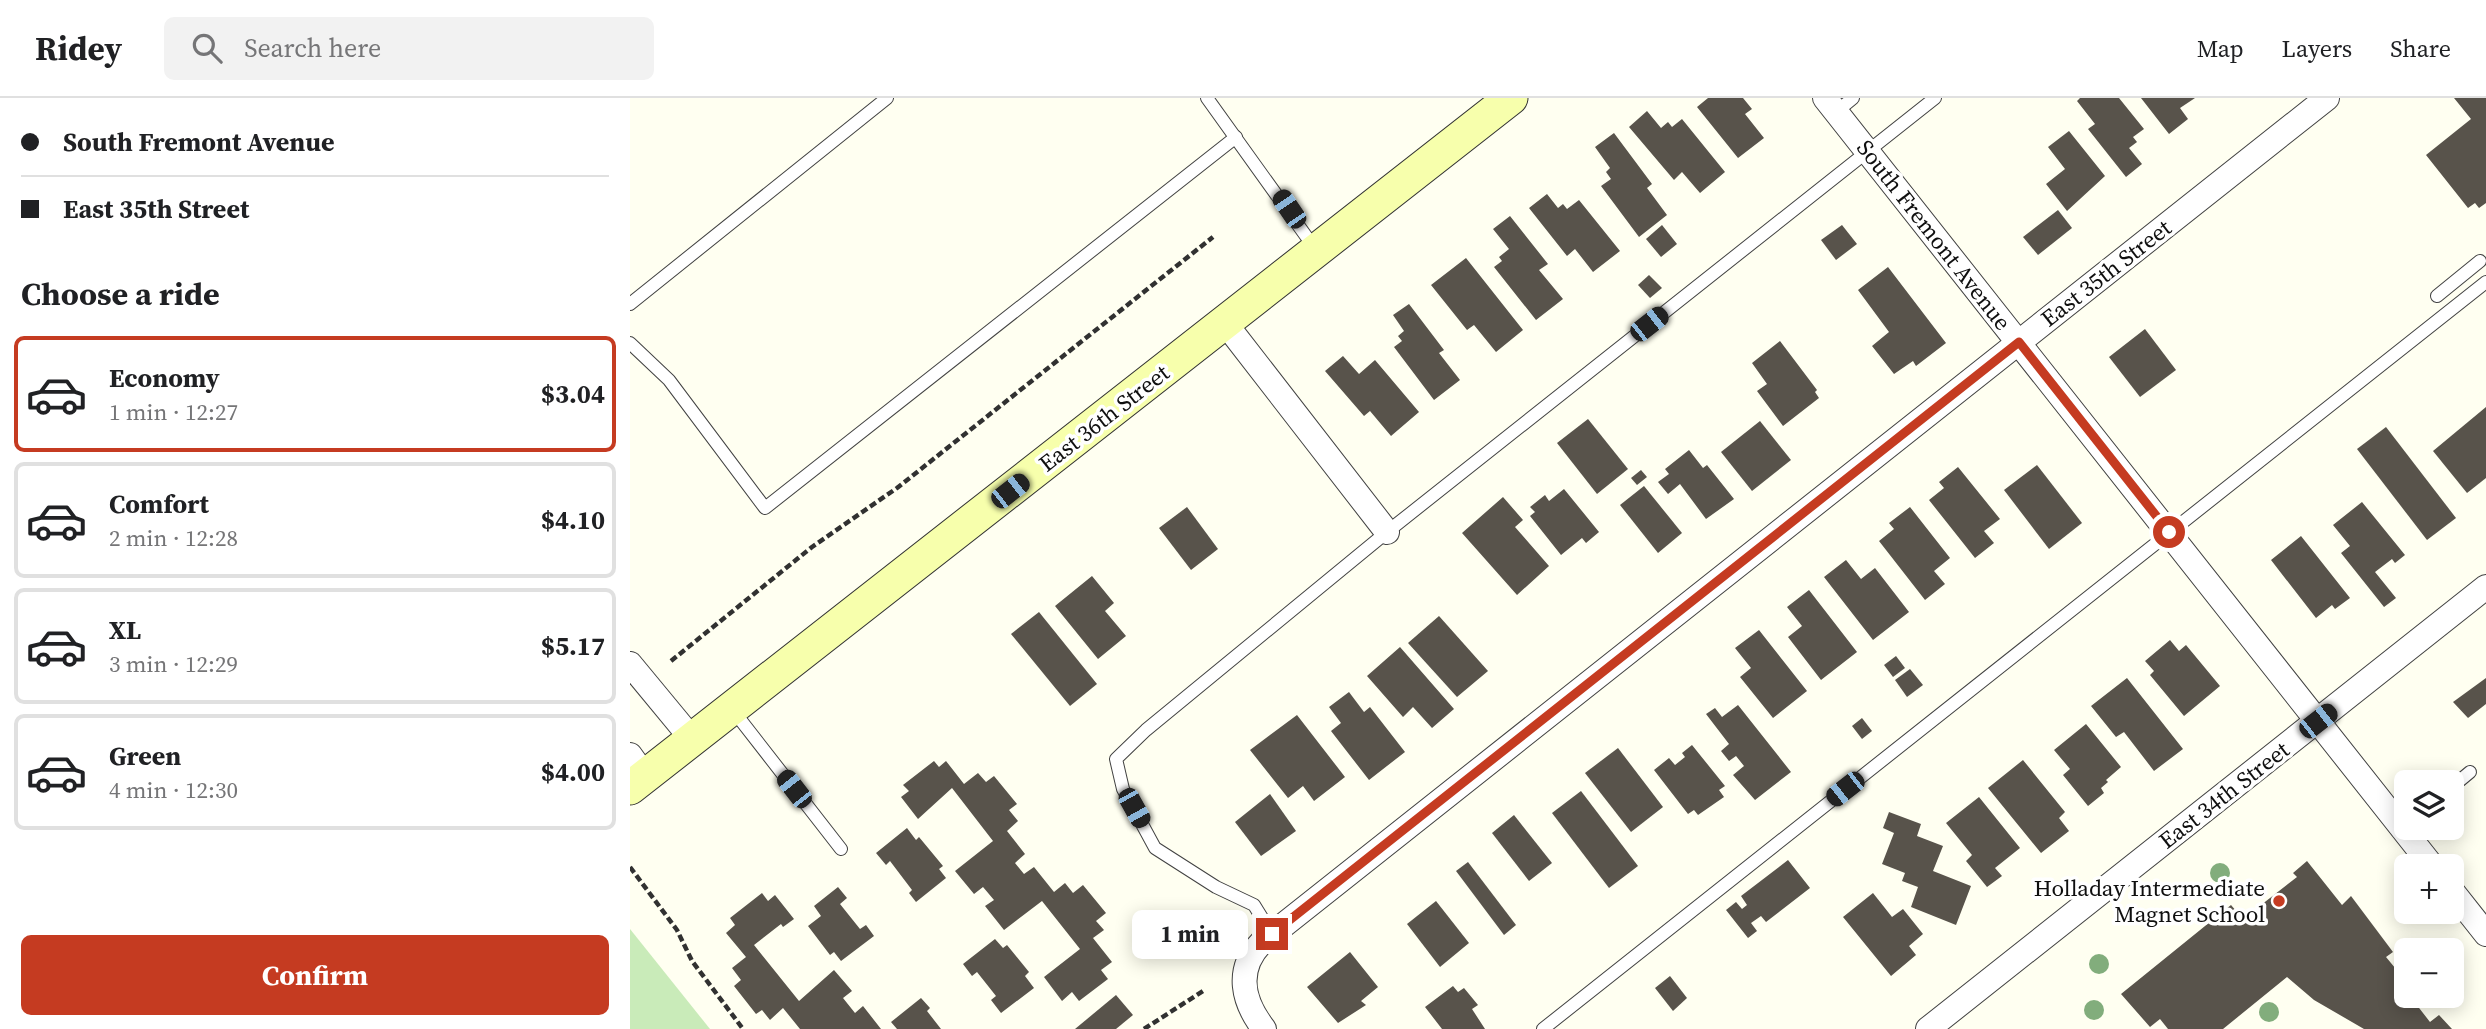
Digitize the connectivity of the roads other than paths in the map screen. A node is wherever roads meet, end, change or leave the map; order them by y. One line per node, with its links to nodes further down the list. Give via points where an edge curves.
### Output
1 (887, 98): 13 (lane)
2 (1207, 98): 7 (lane)
3 (1511, 98): 9 (main road, East 36th Street)
4 (1935, 98): 8 (lane)
5 (2327, 98): 16 (street, East 35th Street)
6 (1838, 103): 8 (street, South Fremont Avenue)
7 (1236, 137): 9 (lane); 15 (lane, via 765,508 669,380)
8 (1867, 151): 16 (street, South Fremont Avenue); 17 (lane)
9 (1317, 251): 14 (main road, East 36th Street)
10 (2480, 261): 12 (lane)
11 (2486, 282): 18 (lane)
12 (2437, 296)
13 (630, 304)
14 (1225, 323): 17 (street); 21 (main road, East 36th Street)
15 (630, 342)
16 (2019, 342): 18 (street, South Fremont Avenue); 30 (street, East 35th Street)
17 (1387, 532): 30 (lane, via 1146,730 1116,760 1123,789 1155,848 1254,905)
18 (2169, 532): 22 (street, South Fremont Avenue); 33 (lane)
19 (2486, 587): 22 (street, East 34th Street)
20 (630, 664): 23 (street)
21 (731, 709): 23 (main road, East 36th Street); 28 (lane)
22 (2318, 721): 27 (street, South Fremont Avenue); 34 (street, East 34th Street)
23 (692, 739): 25 (main road, East 36th Street)
24 (2470, 772): 26 (lane)
25 (635, 773)
26 (2464, 777)
27 (2394, 813)
28 (841, 849)
29 (2464, 906): 31 (street)
30 (1272, 934): 32 (street, East 35th Street, via 1254,950 1244,981 1252,1013)
31 (2486, 934)
32 (1264, 1029)
33 (1543, 1029)
34 (1928, 1029)

